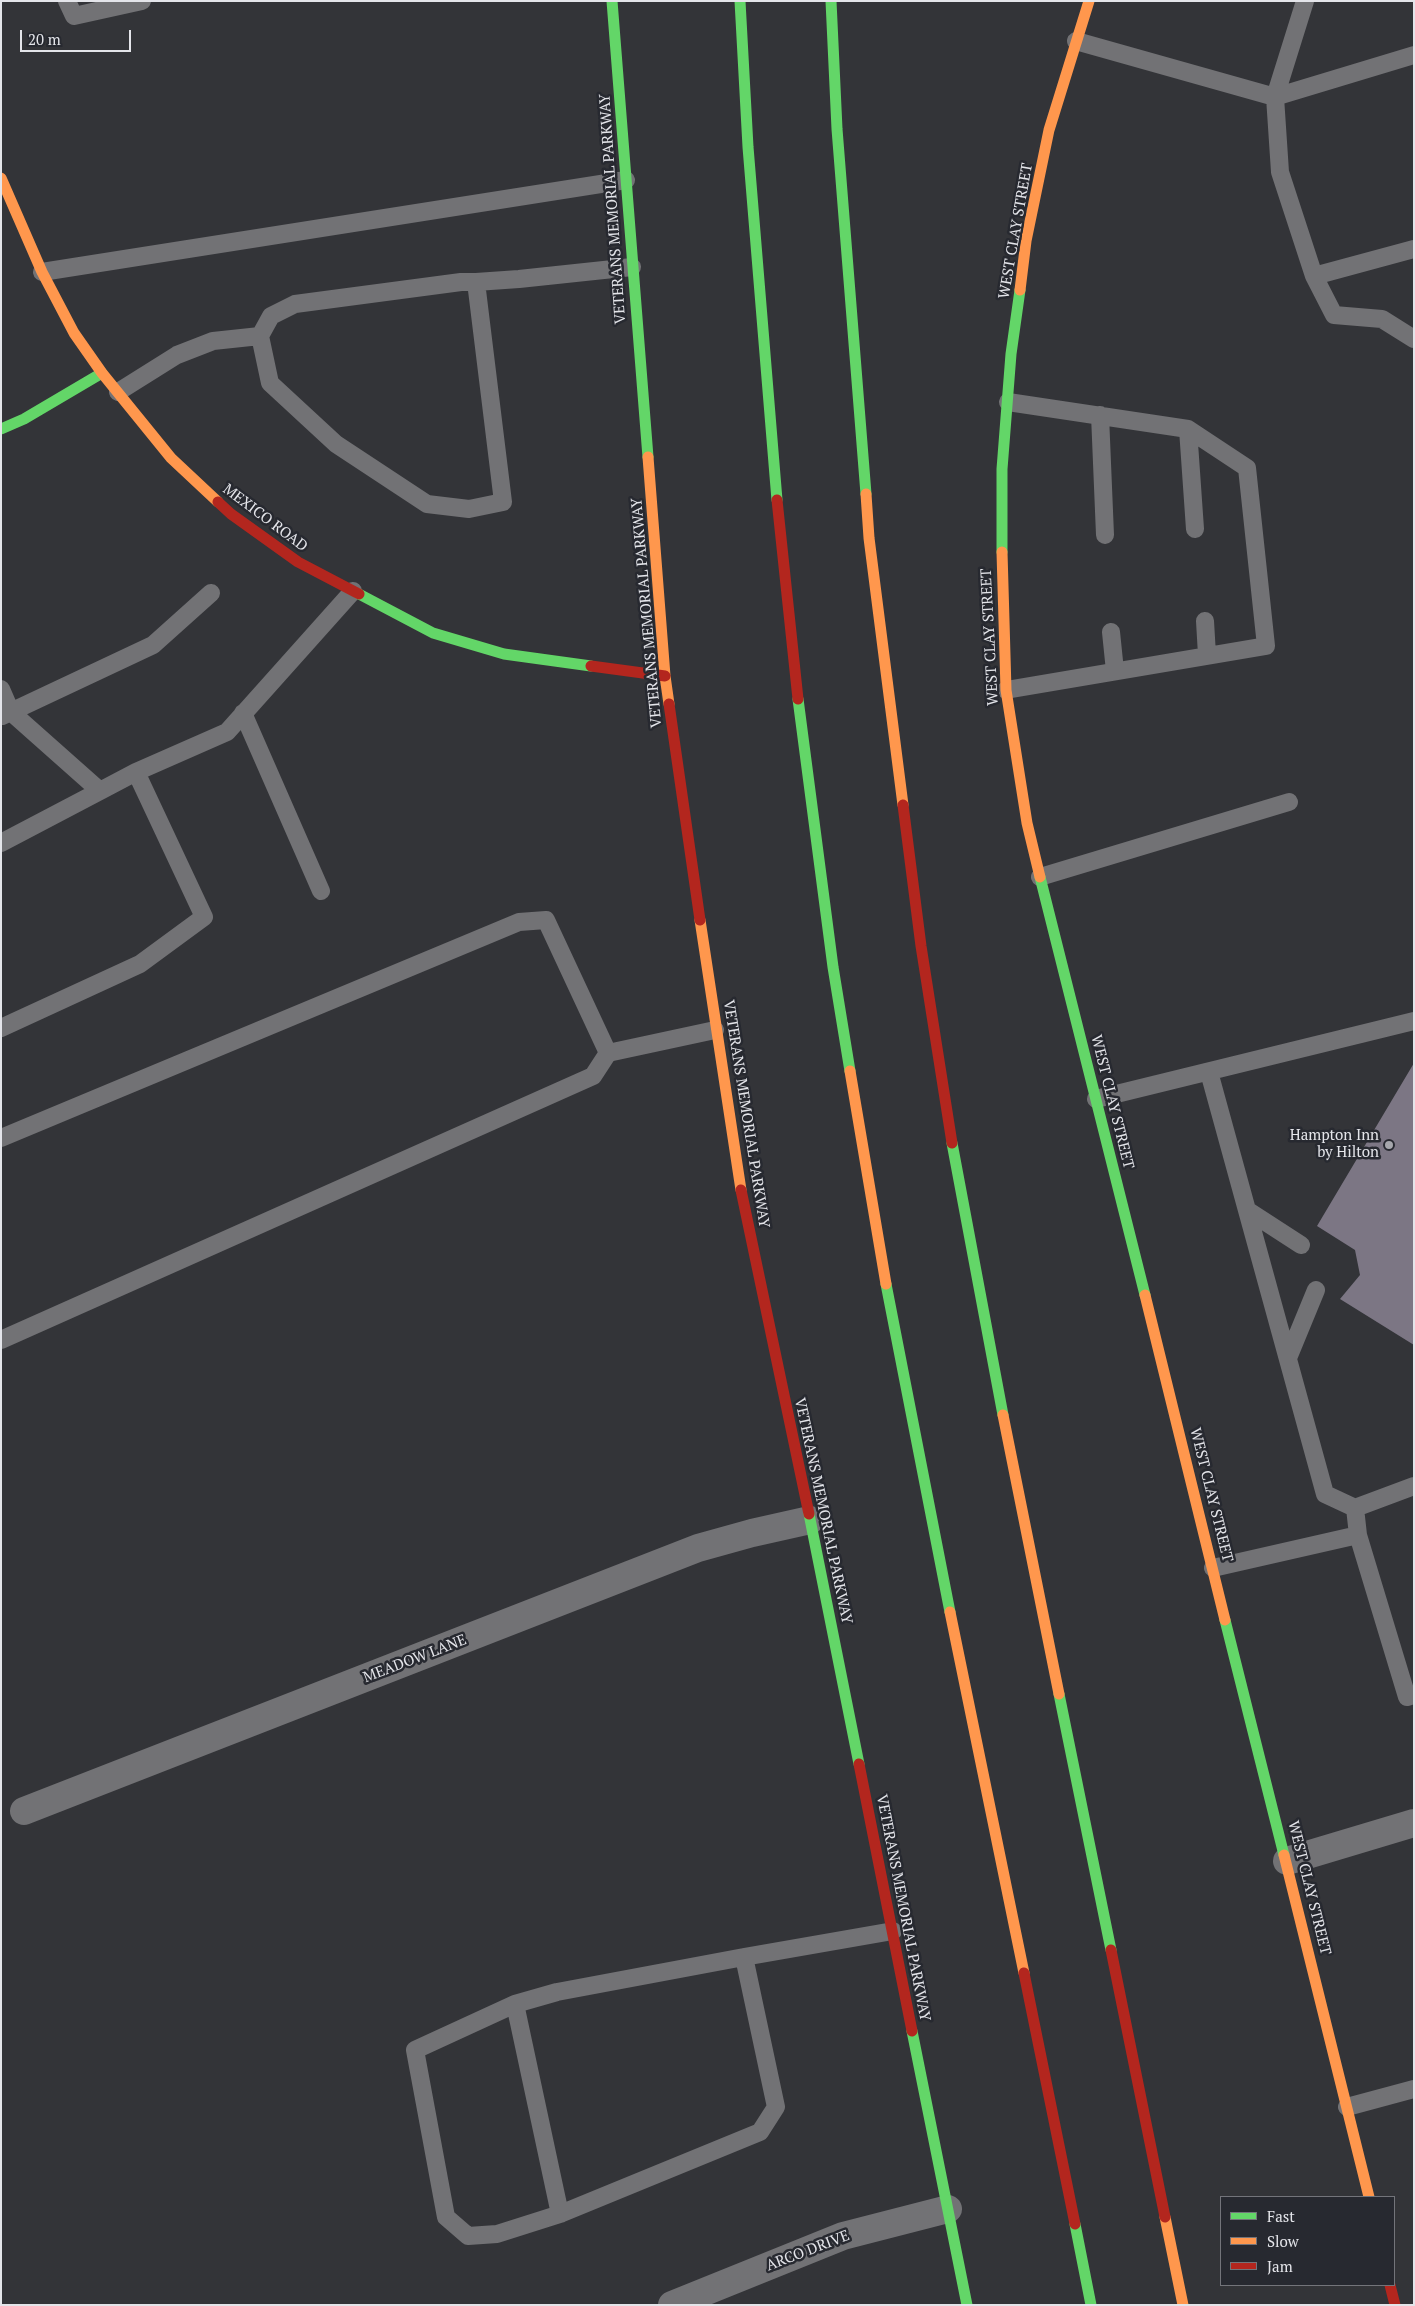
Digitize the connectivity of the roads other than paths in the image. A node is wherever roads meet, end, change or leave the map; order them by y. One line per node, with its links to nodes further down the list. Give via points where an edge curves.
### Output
1 (67, 1): 2 (lane, via 74,16)
2 (142, 1)
3 (612, 1): 12 (main road, VETERANS MEMORIAL PARKWAY)
4 (740, 1): 77 (main road, via 749,157 782,561 833,967 899,1359)
5 (831, 1): 78 (main road, via 837,129 869,538 921,946 991,1356)
6 (1089, 1): 8 (main road, WEST CLAY STREET)
7 (1305, 1): 10 (lane)
8 (1076, 41): 10 (lane); 22 (main road, WEST CLAY STREET, via 1049,130 1026,241)
9 (1414, 55): 10 (lane)
10 (1274, 97): 16 (lane, via 1280,172)
11 (1, 178): 15 (main road, MEXICO ROAD)
12 (626, 180): 14 (main road, VETERANS MEMORIAL PARKWAY); 15 (lane)
13 (1414, 248): 16 (lane)
14 (632, 267): 17 (lane); 34 (main road, VETERANS MEMORIAL PARKWAY)
15 (42, 272): 20 (main road, MEXICO ROAD, via 74,333)
16 (1314, 276): 19 (lane, via 1334,315 1382,320)
17 (476, 282): 18 (lane, via 295,304 271,316); 18 (lane, via 503,502 468,510 427,504 336,444 270,382)
18 (260, 336): 21 (lane, via 213,341 177,355)
19 (1414, 339)
20 (102, 373): 21 (main road, MEXICO ROAD); 24 (main road)
21 (118, 392): 28 (main road, MEXICO ROAD, via 171,458 231,514 298,562)
22 (1008, 402): 23 (lane); 36 (main road, WEST CLAY STREET, via 1002,478)
23 (1100, 415): 25 (lane); 27 (lane)
24 (1, 429)
25 (1188, 429): 26 (lane); 32 (lane, via 1247,468 1266,646)
26 (1195, 530)
27 (1105, 535)
28 (353, 591): 34 (main road, MEXICO ROAD, via 433,633 504,654); 38 (lane)
29 (211, 594): 37 (lane, via 153,645)
30 (1205, 621): 32 (lane)
31 (1111, 632): 33 (lane)
32 (1208, 655): 33 (lane)
33 (1115, 671): 36 (lane)
34 (665, 676): 47 (main road, VETERANS MEMORIAL PARKWAY)
35 (1, 689): 37 (lane)
36 (1006, 690): 43 (main road, WEST CLAY STREET, via 1027,823)
37 (6, 714): 40 (lane)
38 (243, 714): 39 (lane, via 227,732); 44 (lane)
39 (136, 772): 40 (lane); 46 (lane, via 204,917 140,964)
40 (100, 791): 42 (lane)
41 (1289, 802): 43 (lane)
42 (1, 843)
43 (1040, 877): 50 (main road, WEST CLAY STREET)
44 (322, 891)
45 (1414, 1021): 49 (lane)
46 (1, 1028)
47 (715, 1030): 48 (lane); 59 (main road, VETERANS MEMORIAL PARKWAY, via 736,1166)
48 (608, 1053): 51 (lane, via 546,920 519,922); 55 (lane, via 593,1076)
49 (1209, 1072): 50 (lane); 52 (lane)
50 (1096, 1100): 61 (main road, WEST CLAY STREET)
51 (1, 1138)
52 (1247, 1210): 53 (lane); 56 (lane)
53 (1300, 1244)
54 (1316, 1290): 56 (lane)
55 (1, 1340)
56 (1288, 1358): 58 (lane, via 1325,1494)
57 (1414, 1486): 58 (lane)
58 (1355, 1508): 60 (lane)
59 (810, 1520): 63 (street, MEADOW LANE, via 698,1548); 66 (main road, VETERANS MEMORIAL PARKWAY)
60 (1358, 1535): 61 (lane); 62 (lane, via 1407,1697)
61 (1213, 1568): 65 (main road, WEST CLAY STREET)
62 (1414, 1695)
63 (24, 1811)
64 (1414, 1823): 65 (street)
65 (1287, 1860): 70 (main road, WEST CLAY STREET)
66 (893, 1931): 67 (lane); 72 (main road, VETERANS MEMORIAL PARKWAY)
67 (744, 1957): 68 (lane, via 557,1992); 73 (lane, via 776,2107 760,2132)
68 (514, 2004): 73 (lane); 73 (lane, via 415,2050 446,2217 468,2236 497,2234)
69 (1414, 2089): 70 (lane)
70 (1347, 2107): 71 (main road, WEST CLAY STREET)
71 (1369, 2196)
72 (948, 2209): 75 (street, ARCO DRIVE, via 843,2236); 76 (main road, VETERANS MEMORIAL PARKWAY)
73 (560, 2214)
74 (1390, 2286): 79 (main road)
75 (672, 2305)
76 (967, 2305)
77 (1091, 2305)
78 (1182, 2305)
79 (1395, 2305)

